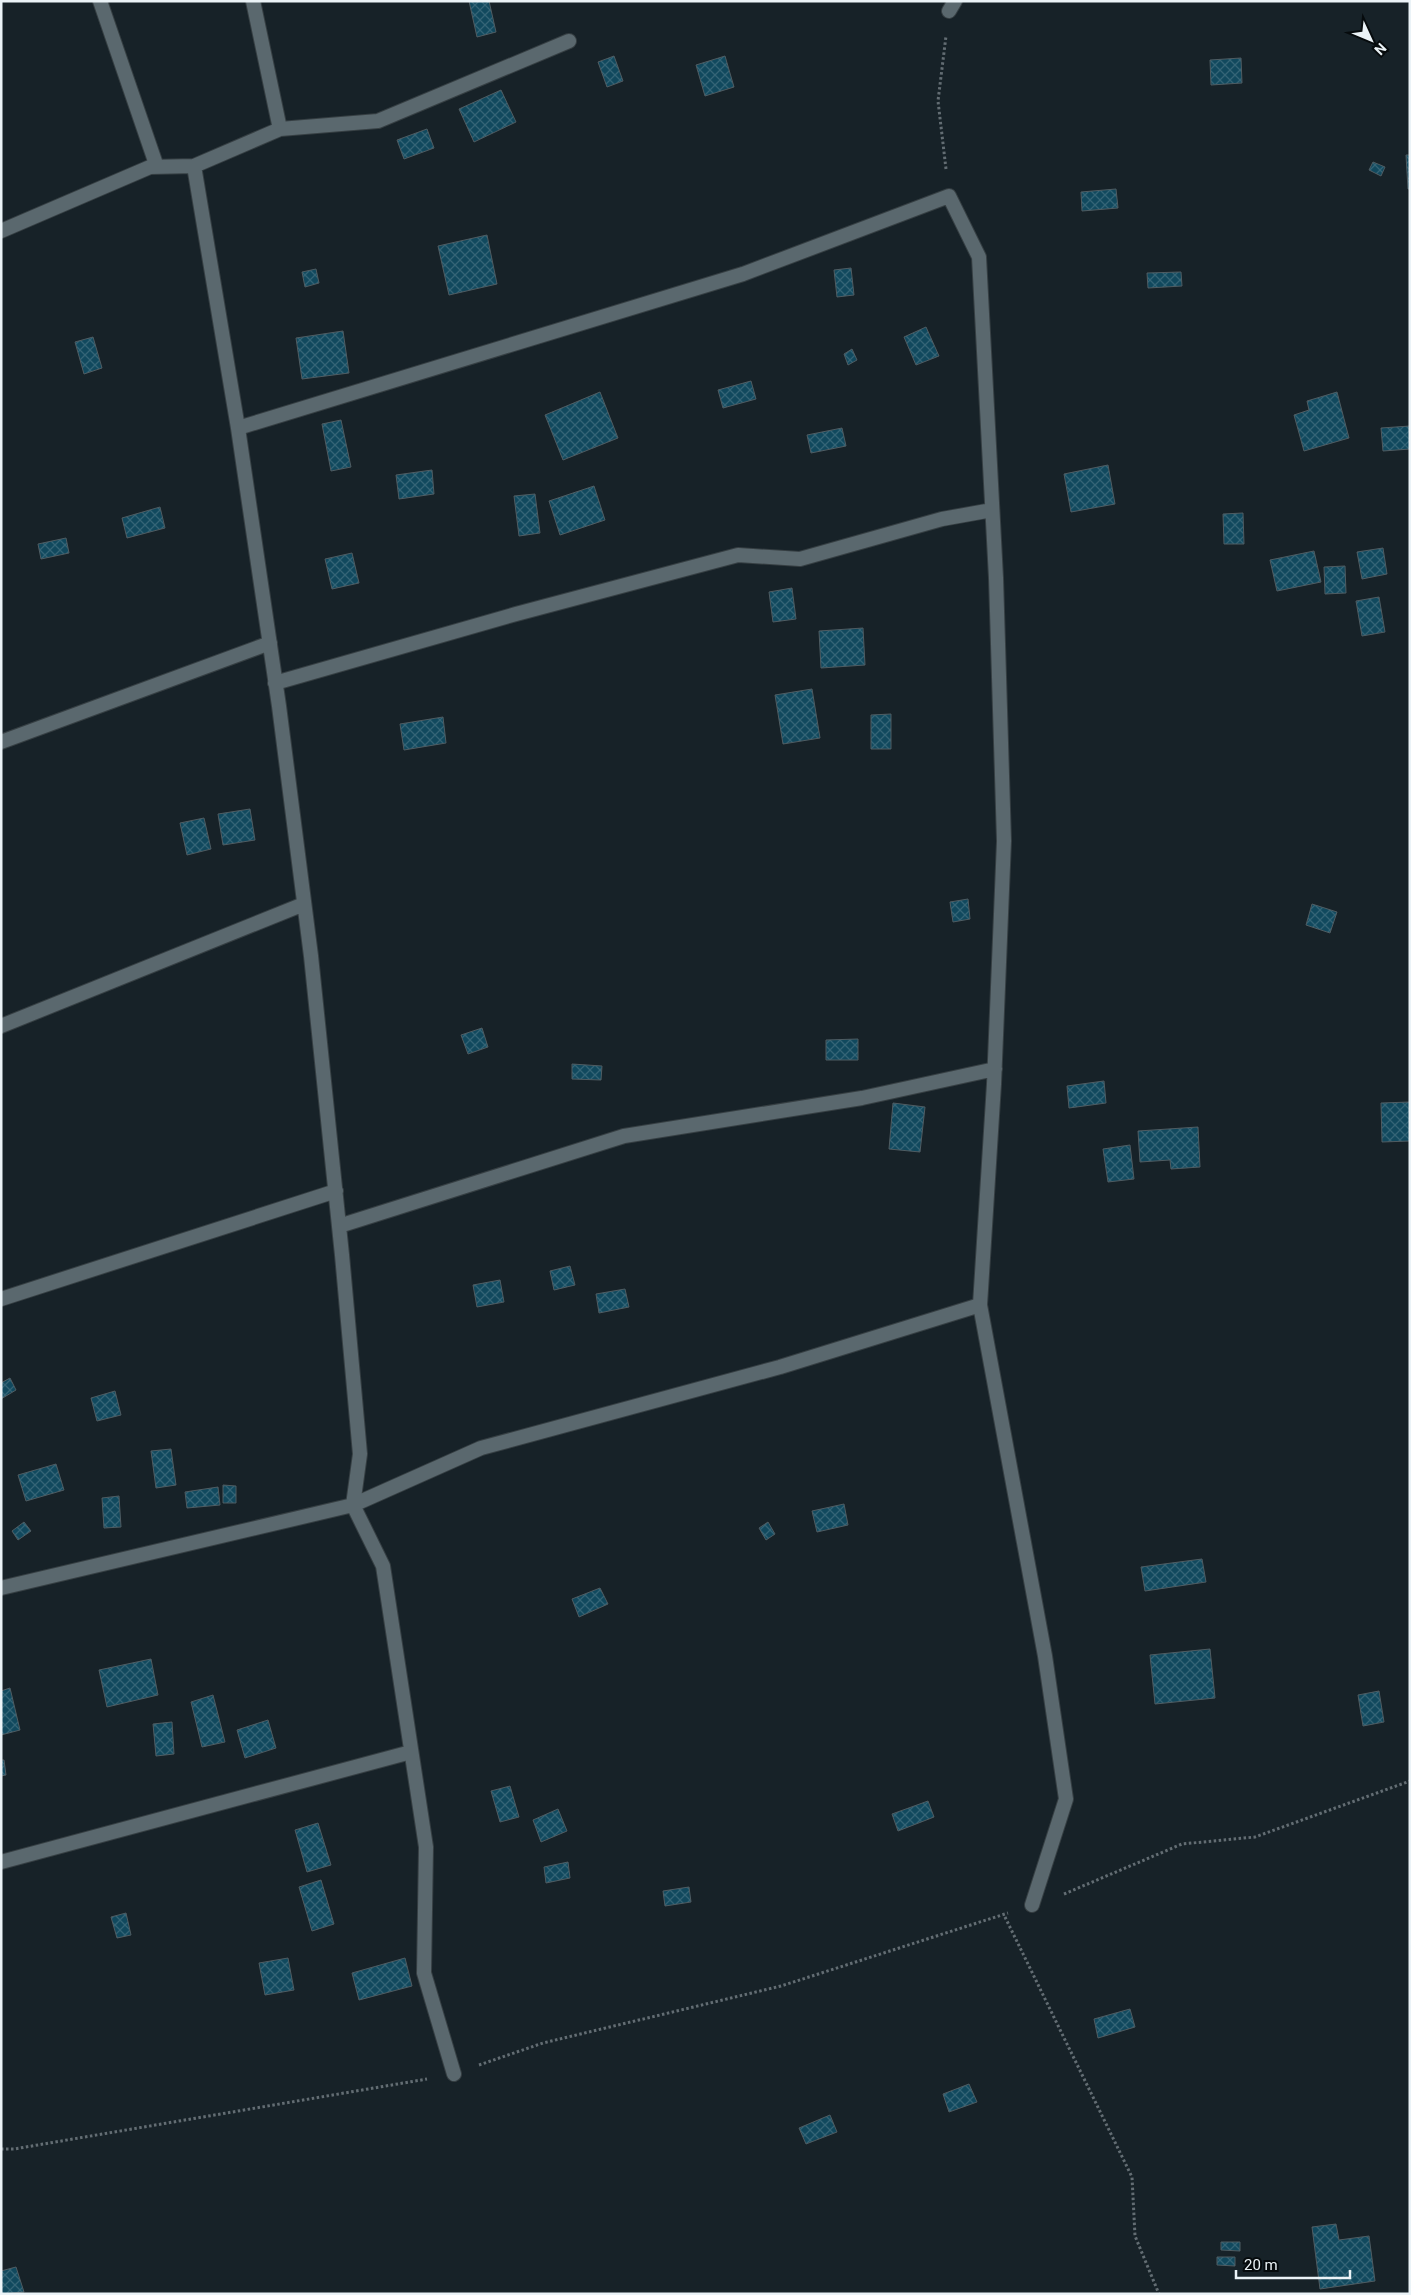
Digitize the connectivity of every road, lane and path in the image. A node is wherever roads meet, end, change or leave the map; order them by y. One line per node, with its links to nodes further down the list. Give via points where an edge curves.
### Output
1 (100, 1): 7 (street)
2 (253, 1): 5 (street)
3 (952, 6): 8 (path, via 938,101)
4 (569, 41): 5 (street, via 378,121)
5 (280, 130): 6 (street)
6 (194, 166): 7 (street); 10 (street)
7 (157, 167): 9 (street, via 150,167)
8 (949, 196): 10 (street, via 743,274); 11 (street, via 979,257)
9 (1, 231)
10 (238, 428): 12 (street)
11 (992, 510): 13 (street, via 942,520 800,559 738,555); 17 (street, via 1004,841)
12 (270, 643): 13 (street); 14 (street)
13 (275, 683): 15 (street)
14 (1, 742)
15 (304, 904): 16 (street); 18 (street)
16 (1, 1026)
17 (994, 1069): 19 (street, via 862,1098 624,1136); 21 (street)
18 (336, 1191): 19 (street); 20 (street)
19 (339, 1226): 22 (street, via 360,1454)
20 (1, 1298)
21 (980, 1305): 22 (street, via 780,1368 482,1448); 27 (street, via 1045,1656 1066,1799)
22 (353, 1505): 23 (street); 24 (street, via 383,1566)
23 (1, 1588)
24 (411, 1752): 26 (street); 29 (street, via 426,1847 424,1973)
25 (1410, 1781): 27 (path, via 1255,1836 1182,1844)
26 (1, 1862)
27 (1032, 1905): 28 (path)
28 (1004, 1914): 29 (path, via 781,1986 543,2043); 31 (path, via 1132,2177 1135,2236)
29 (454, 2074): 30 (path)
30 (1, 2149)
31 (1159, 2294)

